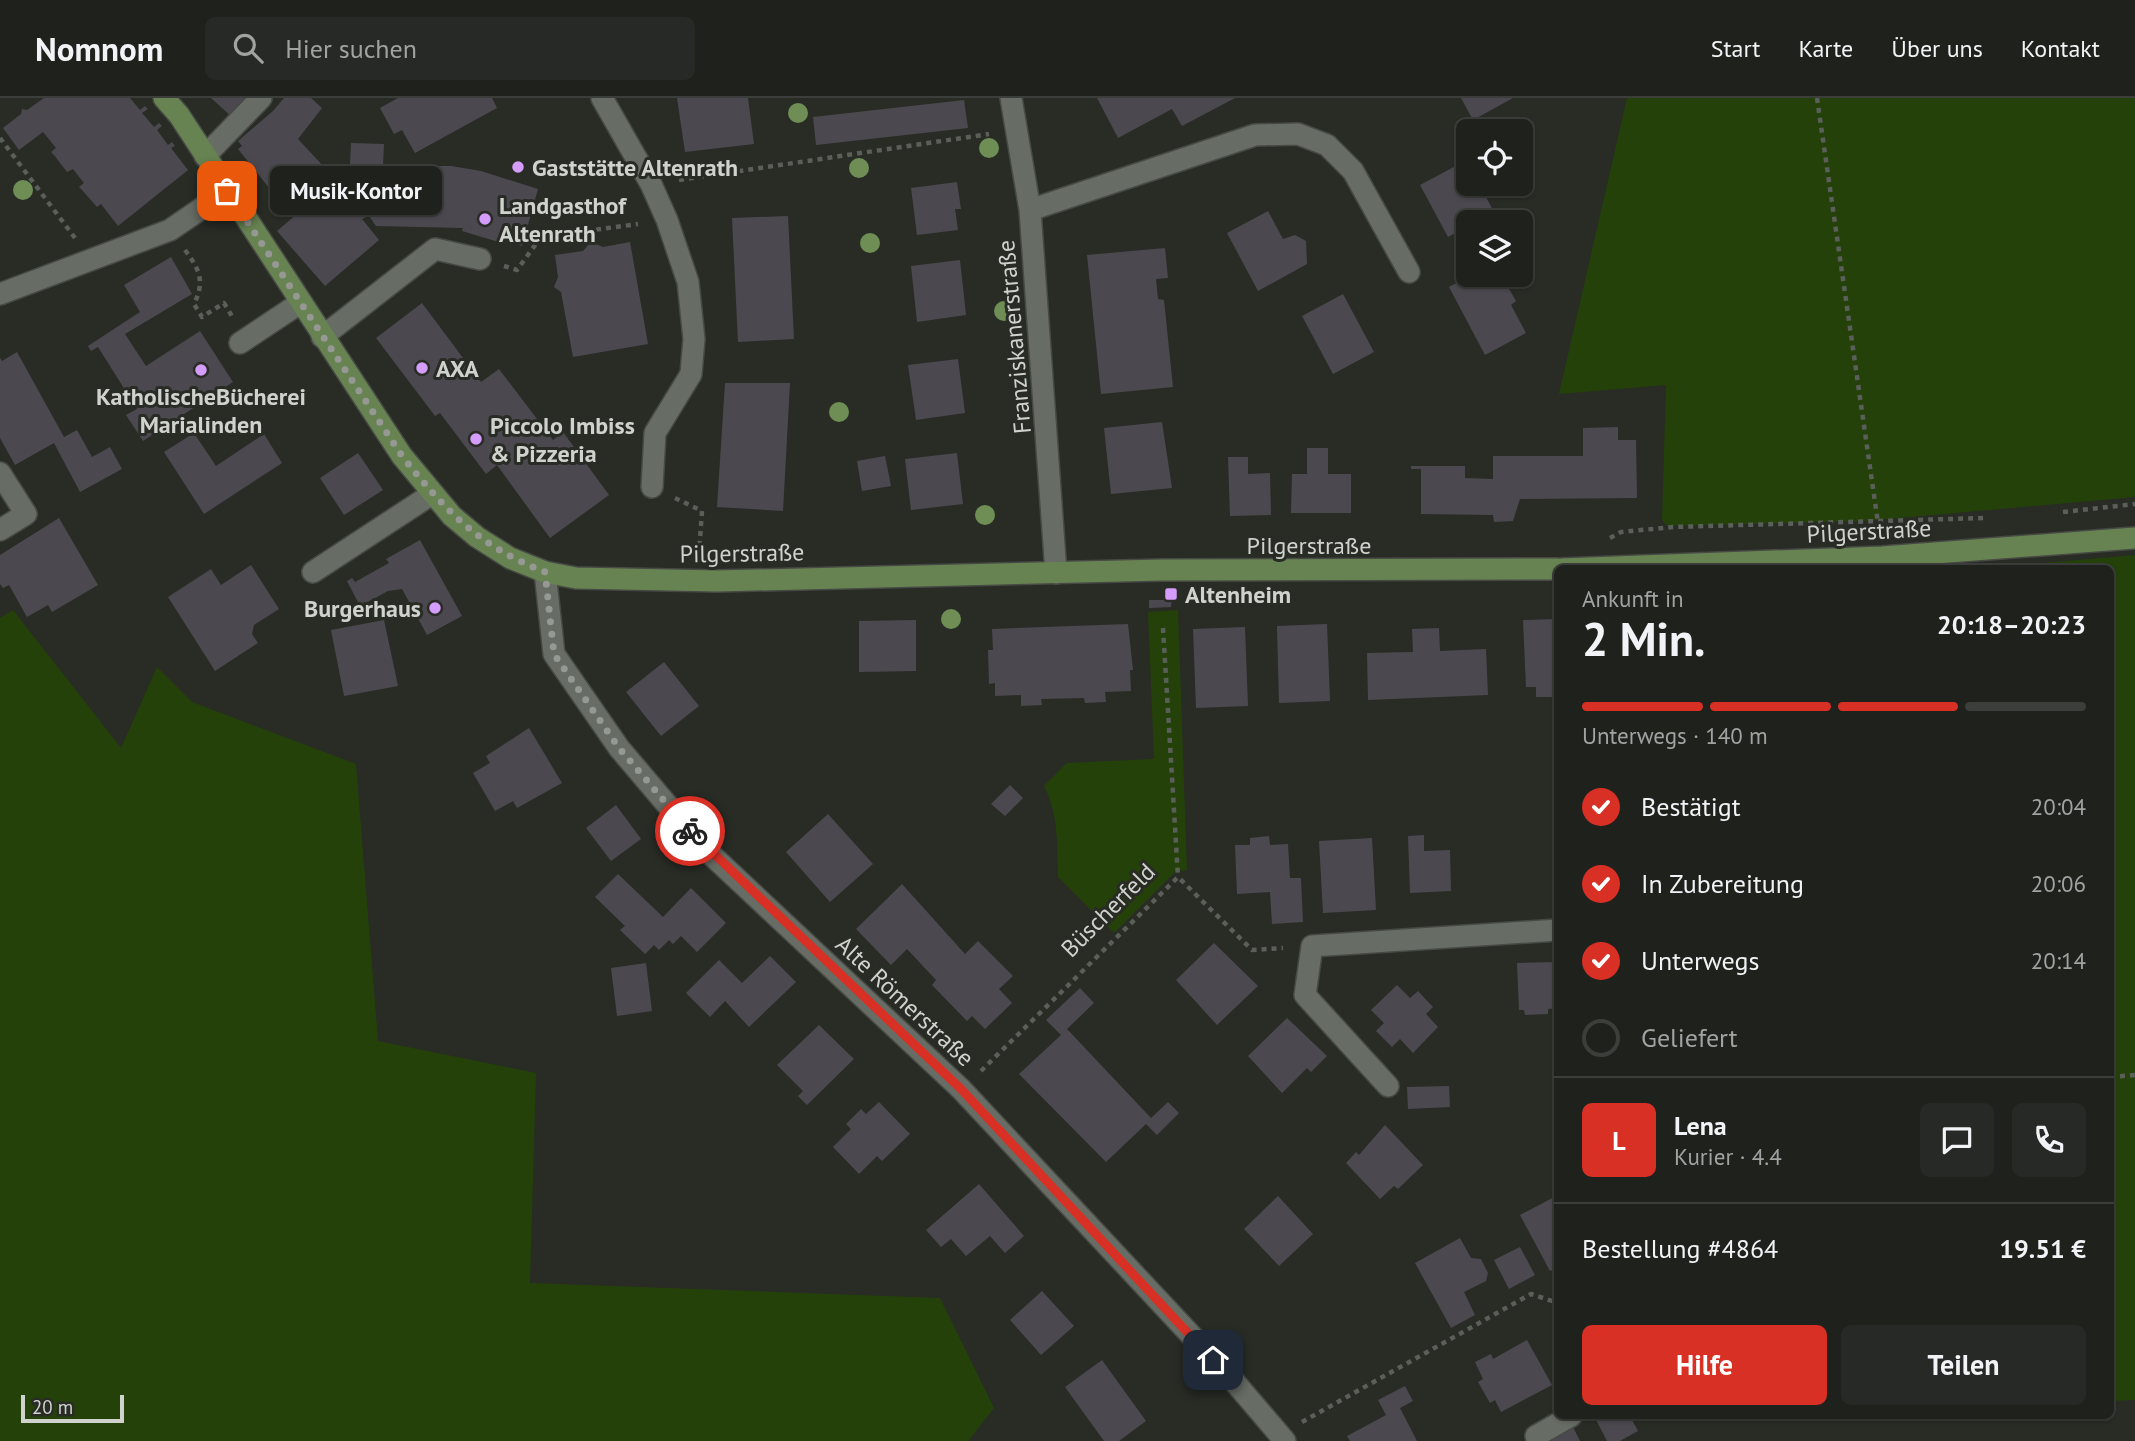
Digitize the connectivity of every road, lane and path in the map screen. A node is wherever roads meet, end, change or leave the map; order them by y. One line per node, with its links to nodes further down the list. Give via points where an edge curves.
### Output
1 (164, 98): 8 (main road, Pilgerstraße)
2 (261, 98): 8 (street)
3 (602, 98): 9 (street)
4 (1011, 98): 6 (street, Franziskanerstraße)
5 (1817, 98): 28 (path)
6 (1017, 130): 9 (path); 11 (street, Franziskanerstraße)
7 (0, 138): 15 (path)
8 (205, 156): 10 (main road, Pilgerstraße)
9 (651, 184): 23 (street, via 688,282 694,339 691,374 655,433)
10 (227, 191): 13 (street); 18 (main road, Pilgerstraße)
11 (1030, 210): 16 (street, via 1255,135 1298,134 1327,145 1353,171); 36 (street, Franziskanerstraße)
12 (605, 228): 14 (path, via 541,237 517,270)
13 (170, 230): 15 (street); 19 (path, via 196,265 201,289 194,304 202,317)
14 (480, 259): 20 (street, via 435,249)
15 (92, 262): 17 (street)
16 (1409, 272)
17 (0, 294)
18 (300, 303): 20 (main road, Pilgerstraße); 21 (street)
19 (216, 308)
20 (322, 337): 24 (main road, Pilgerstraße)
21 (240, 343)
22 (0, 473): 29 (street, via 26,514)
23 (652, 487): 37 (path, via 702,511)
24 (432, 494): 34 (street); 35 (main road, Pilgerstraße, via 477,537 510,558)
25 (2135, 504): 26 (path)
26 (2056, 513)
27 (1989, 518): 28 (path)
28 (1878, 523): 31 (path, via 1672,527 1620,532)
29 (0, 530)
30 (2135, 538): 32 (main road, Pilgerstraße)
31 (1598, 544)
32 (1707, 565)
33 (1554, 569): 36 (main road, Pilgerstraße)
34 (313, 572)
35 (545, 572): 37 (main road, Pilgerstraße, via 606,580); 45 (street, Alte Römerstraße, via 554,654 619,748 703,847)
36 (1056, 573): 37 (main road, Pilgerstraße)
37 (697, 581)
38 (1163, 628): 39 (path)
39 (1178, 877): 41 (path, Büscherfeld, via 1252,950); 45 (path, Büscherfeld)
40 (1554, 930): 41 (street)
41 (1312, 946): 44 (street, via 1305,995)
42 (2135, 1075): 43 (path)
43 (2114, 1077)
44 (1388, 1086)
45 (961, 1089): 50 (street, Alte Römerstraße)
46 (1554, 1302): 47 (path, via 1531,1294)
47 (1334, 1404)
48 (1566, 1419): 49 (street)
49 (1536, 1436)
50 (1285, 1441)

